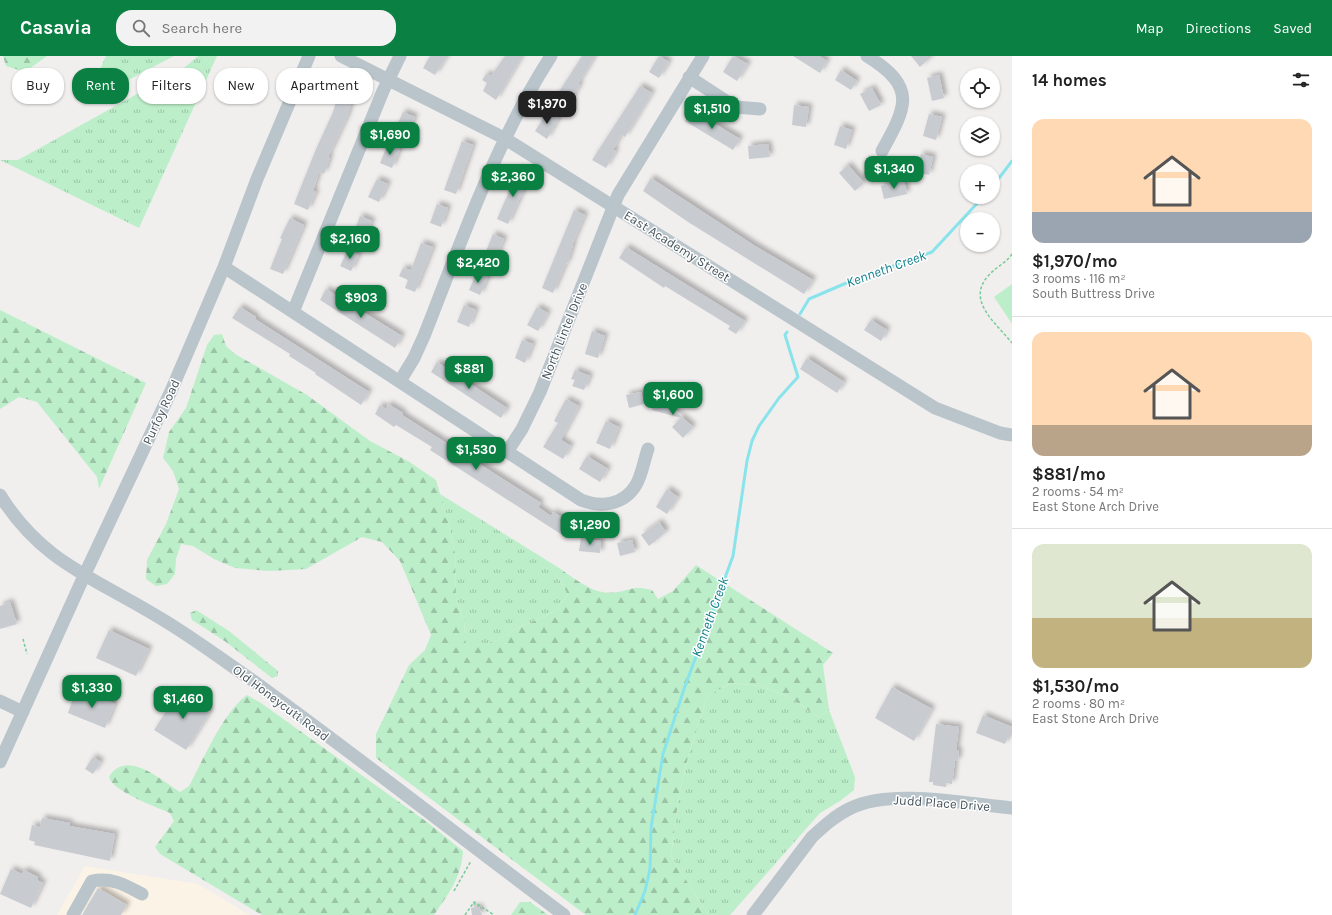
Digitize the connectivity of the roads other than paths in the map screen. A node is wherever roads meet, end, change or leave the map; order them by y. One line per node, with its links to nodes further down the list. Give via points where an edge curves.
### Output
1 (309, 56): 13 (street, Purfoy Road, via 257,179)
2 (341, 56): 8 (street, East Academy Street)
3 (400, 56): 8 (street)
4 (550, 56): 10 (street)
5 (702, 56): 7 (street, North Lintel Drive)
6 (867, 56): 11 (street, via 892,73 902,90 900,116)
7 (689, 77): 9 (street, via 735,106); 12 (street, North Lintel Drive, via 638,161)
8 (387, 80): 10 (street, East Academy Street); 14 (street)
9 (760, 109)
10 (504, 138): 12 (street, East Academy Street); 15 (street, via 424,336)
11 (882, 151)
12 (614, 207): 16 (street, East Academy Street, via 935,408 1000,433); 18 (street, North Lintel Drive, via 540,392 522,429)
13 (224, 267): 14 (street); 20 (street, Purfoy Road)
14 (293, 312): 15 (street)
15 (400, 381): 18 (street)
16 (1012, 435)
17 (648, 449): 18 (street, via 633,490 613,503 602,504 581,500)
18 (507, 452)
19 (0, 495): 20 (street, Old Honeycutt Road, via 17,520 35,539 53,556)
20 (84, 576): 22 (street, Purfoy Road); 27 (street, Old Honeycutt Road, via 155,615 252,681)
21 (0, 701): 22 (street)
22 (23, 712): 23 (street, Purfoy Road)
23 (0, 762)
24 (1012, 808): 28 (street, Judd Place Drive, via 906,798 872,801 852,807 812,837)
25 (142, 894): 26 (street, via 119,882 104,879 92,882)
26 (73, 915)
27 (564, 915)
28 (753, 915)

